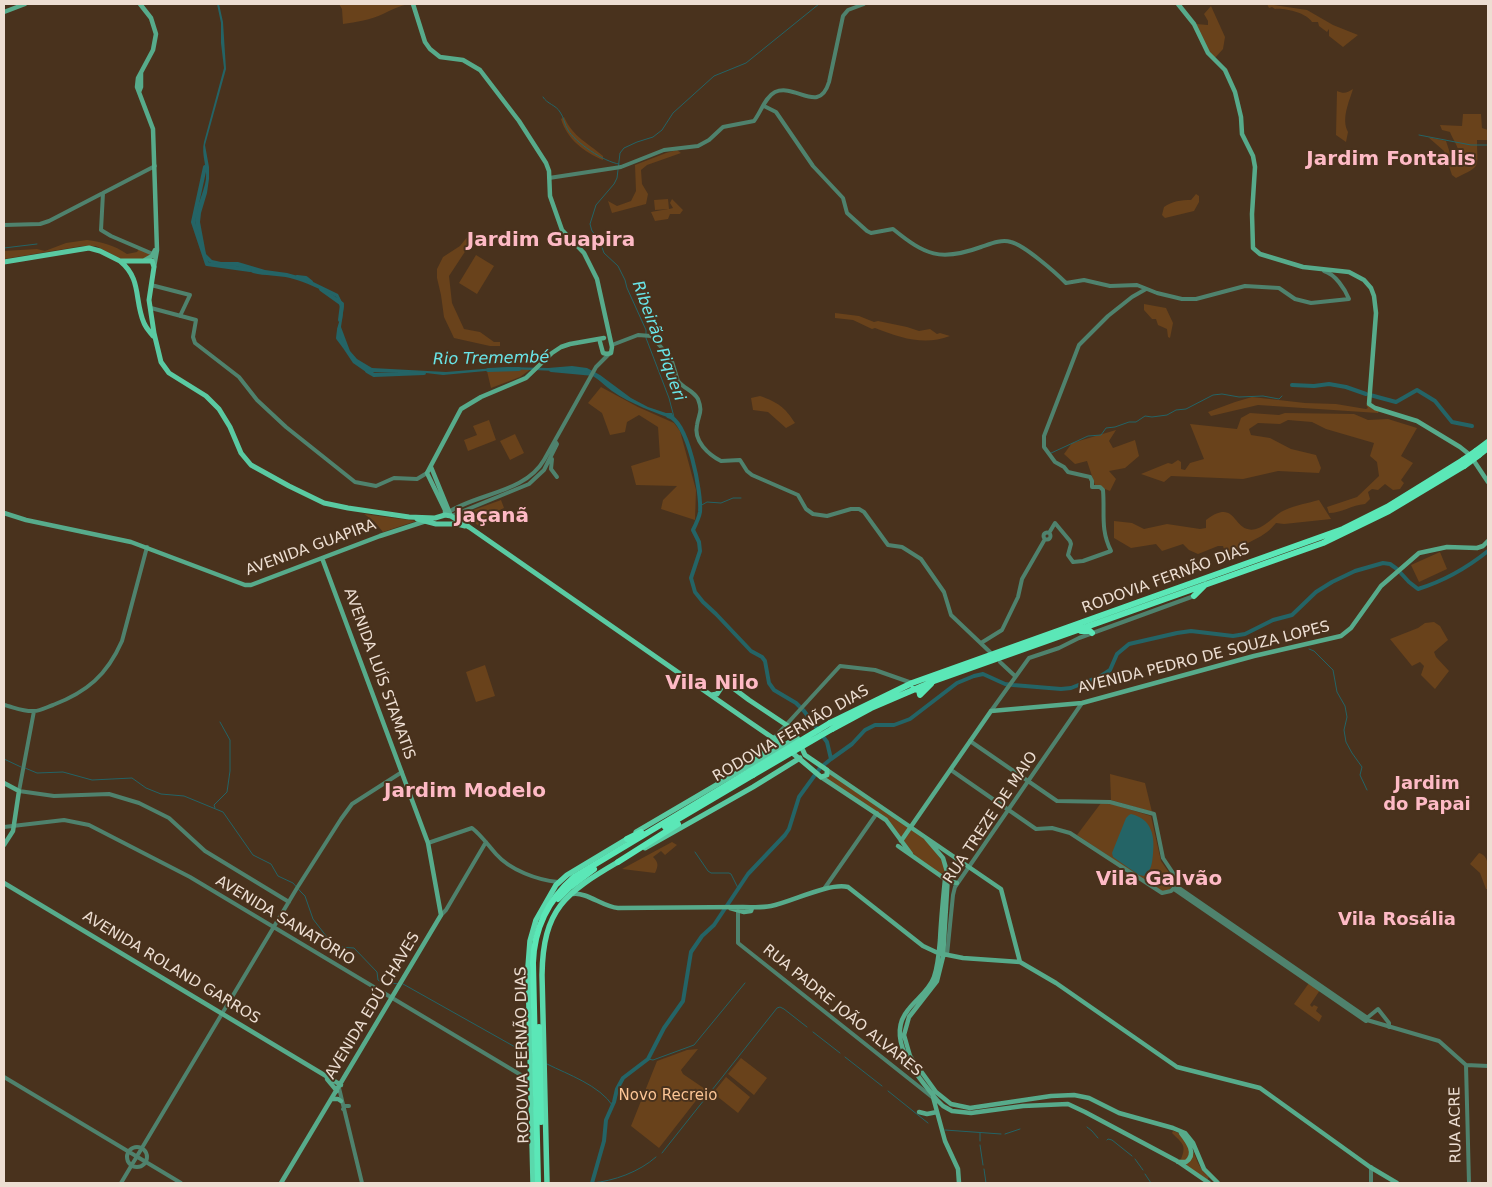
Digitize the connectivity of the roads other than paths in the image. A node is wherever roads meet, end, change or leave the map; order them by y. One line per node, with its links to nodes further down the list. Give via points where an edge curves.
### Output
1 (25, 4): 6 (main road)
2 (140, 4): 10 (main road, via 151,18 156,34 153,50 141,73 138,92 153,129)
3 (413, 4): 7 (main road, via 426,44)
4 (864, 4): 9 (street, via 848,10 842,18 824,93 813,98 778,91)
5 (1178, 4): 22 (main road, via 1194,24 1206,50 1225,70 1235,92 1242,134 1255,167 1253,248 1260,254)
6 (4, 12)
7 (440, 57): 8 (main road); 8 (main road, via 441,63)
8 (456, 59): 11 (main road, via 475,67 487,79 521,123 548,166)
9 (764, 106): 11 (street, via 753,121 723,127 702,144 664,150 619,167); 24 (street, via 776,112 811,164 843,198 847,213 870,233 893,230 914,246 940,255 995,242 1012,242 1066,282 1084,280 1110,286 1137,285)
10 (155, 166): 12 (street); 16 (main road)
11 (549, 178): 29 (main road, via 550,196 562,230 584,253 594,270)
12 (103, 193): 13 (street); 14 (street)
13 (95, 197): 14 (street); 15 (street, via 45,223)
14 (102, 202): 17 (street, via 101,230)
15 (4, 225)
16 (157, 246): 17 (main road); 21 (main road)
17 (153, 254): 18 (main road)
18 (145, 260): 20 (main road); 21 (main road, via 152,261)
19 (4, 262): 20 (main road, via 89,248)
20 (128, 264): 26 (main road, via 136,284)
21 (154, 267): 23 (main road)
22 (1317, 268): 24 (street, via 1332,276 1349,299 1303,302 1281,289 1245,286 1192,299 1178,299); 44 (main road, via 1356,275 1374,293 1376,313 1369,404 1421,423 1455,444 1470,455)
23 (151, 285): 25 (main road); 27 (street, via 190,295)
24 (1146, 289): 59 (street, via 1114,312 1079,345 1044,439 1044,447 1049,454 1068,472 1090,477 1092,487 1101,488 1104,495 1103,528 1111,550 1073,562 1068,555 1070,541 1055,523 1050,537 1022,579 1018,597 1002,630)
25 (151, 308): 27 (street); 28 (main road)
26 (140, 312): 28 (main road); 30 (main road)
27 (180, 316): 41 (street, via 196,320 195,343 239,377 268,411 352,480 378,486 397,477 417,479)
28 (152, 318): 30 (main road)
29 (609, 331): 31 (main road); 32 (main road)
30 (155, 339): 47 (main road, via 162,365 219,409 241,453 251,465 324,503)
31 (603, 339): 32 (main road); 33 (main road); 40 (main road, via 561,347 523,379 461,409)
32 (612, 344): 33 (main road, via 613,350); 59 (street, via 646,335 655,340 671,358 678,381 697,398 701,410 696,429 701,446 721,461 740,460 752,475 798,495 813,514 827,516 851,509 864,512 888,545 910,550 921,558 944,592 951,615)
33 (607, 354): 34 (street, via 596,367)
34 (555, 440): 38 (street, via 557,444); 46 (street, via 541,465 528,478)
35 (1488, 442): 37 (highway, RODOVIA FERNÃO DIAS)
36 (1488, 448): 37 (highway, RODOVIA FERNÃO DIAS)
37 (1477, 453): 39 (highway, RODOVIA FERNÃO DIAS, bridge)
38 (553, 454): 43 (street, via 551,469); 46 (street, via 544,470 529,484)
39 (1463, 463): 54 (highway, RODOVIA FERNÃO DIAS, via 1389,511 1345,533); 64 (highway, RODOVIA FERNÃO DIAS, via 1387,507 1321,538)
40 (431, 467): 41 (main road); 42 (main road)
41 (427, 473): 42 (main road); 46 (main road)
42 (434, 474): 46 (main road)
43 (557, 477)
44 (1488, 482)
45 (4, 513): 52 (main road, AVENIDA GUAPIRA)
46 (448, 514): 49 (main road); 50 (main road)
47 (409, 517): 48 (main road); 49 (main road)
48 (426, 521): 49 (main road); 53 (main road, AVENIDA GUAPIRA)
49 (438, 521): 50 (main road)
50 (473, 530): 67 (main road)
51 (1488, 541): 69 (main road, AVENIDA PEDRO DE SOUZA LOPES, via 1477,548 1447,547 1421,552 1376,592 1351,628 1341,636)
52 (147, 547): 53 (main road, AVENIDA GUAPIRA, via 245,585); 71 (street, via 122,641 106,670 79,694)
53 (322, 558): 85 (main road, AVENIDA LUÍS STAMATIS)
54 (1206, 584): 55 (highway, RODOVIA FERNÃO DIAS); 56 (highway)
55 (1184, 592): 56 (highway); 57 (highway, RODOVIA FERNÃO DIAS)
56 (1192, 597): 58 (street)
57 (1078, 631): 58 (highway); 64 (highway, RODOVIA FERNÃO DIAS, via 934,681 920,695)
58 (1092, 633): 62 (street, via 1029,658)
59 (981, 643): 60 (street)
60 (990, 652)
61 (1000, 662): 62 (street)
62 (1016, 676): 72 (street)
63 (898, 677): 64 (street); 65 (street, via 901,683); 73 (street, via 872,669 840,666)
64 (913, 686): 65 (highway, RODOVIA FERNÃO DIAS); 74 (highway, RODOVIA FERNÃO DIAS)
65 (892, 693): 74 (highway, RODOVIA FERNÃO DIAS)
66 (717, 694): 67 (main road); 68 (main road); 73 (main road, via 725,682)
67 (711, 695): 68 (main road)
68 (719, 701): 75 (main road)
69 (1082, 703): 72 (main road, AVENIDA PEDRO DE SOUZA LOPES); 88 (street, RUA TREZE DE MAIO)
70 (4, 705): 71 (street)
71 (34, 711): 91 (street)
72 (991, 712): 77 (main road)
73 (786, 724): 75 (street); 76 (main road)
74 (831, 726): 86 (highway, RODOVIA FERNÃO DIAS, bridge)
75 (774, 738): 78 (main road); 81 (main road)
76 (798, 740): 78 (main road); 83 (main road, via 805,755)
77 (970, 741): 84 (main road); 88 (street)
78 (783, 746): 79 (main road); 80 (main road)
79 (778, 749): 81 (main road); 82 (main road, via 787,756)
80 (800, 758): 82 (main road); 87 (main road)
81 (754, 762): 100 (main road)
82 (784, 768): 105 (main road)
83 (826, 770): 87 (main road, via 826,776); 90 (main road)
84 (951, 770): 94 (street); 98 (main road)
85 (402, 772): 102 (main road, AVENIDA LUÍS STAMATIS); 123 (street, via 352,804)
86 (752, 774): 92 (highway, RODOVIA FERNÃO DIAS); 105 (highway, via 744,783); 165 (highway, RODOVIA FERNÃO DIAS, via 594,869 562,895 547,917 540,937 537,966)
87 (820, 776): 93 (main road)
88 (1028, 780): 94 (street, RUA TREZE DE MAIO); 118 (street, via 1057,801 1110,802 1154,814 1163,858 1175,876)
89 (4, 784): 91 (main road)
90 (849, 786): 93 (main road); 98 (main road)
91 (20, 791): 97 (main road); 123 (street, via 54,796 109,794 138,803 169,818 205,851)
92 (714, 792): 100 (highway); 164 (highway, RODOVIA FERNÃO DIAS, via 574,877 554,898 542,920 533,963)
93 (848, 795): 95 (main road)
94 (1008, 810): 107 (street, RUA TREZE DE MAIO); 118 (street, via 1036,830 1064,830 1156,890 1164,893)
95 (877, 813): 103 (main road, via 891,826); 111 (street)
96 (4, 827): 97 (street, AVENIDA SANATÓRIO)
97 (17, 827): 104 (main road); 129 (street, AVENIDA SANATÓRIO, via 64,820 89,825 190,878)
98 (911, 827): 99 (main road); 103 (main road)
99 (926, 838): 106 (main road); 107 (main road)
100 (627, 839): 112 (highway)
101 (486, 842): 102 (street, via 472,828); 110 (street, via 505,862); 127 (street, AVENIDA EDÚ CHAVES)
102 (428, 843): 127 (main road, AVENIDA LUÍS STAMATIS)
103 (899, 843): 108 (main road)
104 (4, 845)
105 (618, 862): 114 (highway)
106 (947, 866): 108 (main road, via 944,873); 109 (main road)
107 (969, 867): 115 (street, RUA TREZE DE MAIO); 131 (main road, via 1001,889)
108 (938, 874): 109 (main road)
109 (946, 880): 115 (main road); 117 (main road); 130 (main road)
110 (547, 881): 112 (street); 120 (street, via 552,887)
111 (829, 881): 116 (main road); 119 (street)
112 (558, 882): 120 (highway)
113 (4, 883): 133 (main road, AVENIDA ROLAND GARROS)
114 (583, 883): 121 (highway); 122 (main road, via 579,888)
115 (956, 883): 117 (main road); 130 (street, RUA TREZE DE MAIO)
116 (830, 888): 119 (main road); 130 (main road, via 848,887 916,942)
117 (948, 889): 130 (main road)
118 (1176, 889): 134 (street)
119 (823, 890): 125 (main road, via 776,905)
120 (551, 893): 140 (highway, via 536,920 529,952)
121 (569, 894): 122 (main road); 166 (highway, via 549,925 542,959)
122 (583, 895): 124 (main road, via 618,908)
123 (289, 902): 129 (street)
124 (728, 908): 125 (main road); 126 (main road)
125 (744, 910): 126 (main road); 128 (street)
126 (738, 911): 128 (street)
127 (442, 915): 132 (main road, AVENIDA EDÚ CHAVES)
128 (738, 921): 142 (street, RUA PADRE JOÃO ALVARES, via 738,943)
129 (274, 928): 132 (street, AVENIDA SANATÓRIO); 133 (street)
130 (943, 954): 131 (main road, via 975,960); 142 (main road, via 934,978 904,1016 900,1027 904,1052); 143 (main road, via 937,981 909,1017 904,1035 910,1056)
131 (1020, 962): 158 (main road, via 1177,1066 1265,1091)
132 (392, 998): 140 (street, AVENIDA SANATÓRIO); 141 (main road, AVENIDA EDÚ CHAVES)
133 (222, 1014): 138 (main road, AVENIDA ROLAND GARROS); 152 (street)
134 (1366, 1018): 135 (street); 135 (street, via 1378,1009)
135 (1389, 1025): 136 (street, via 1439,1041)
136 (1466, 1065): 137 (street); 172 (street, RUA ACRE)
137 (1488, 1066)
138 (325, 1076): 141 (main road, AVENIDA ROLAND GARROS); 141 (main road, AVENIDA ROLAND GARROS)
139 (4, 1077): 153 (street)
140 (531, 1081): 163 (highway)
141 (339, 1088): 144 (main road, AVENIDA EDÚ CHAVES); 145 (street, AVENIDA ROLAND GARROS)
142 (925, 1088): 143 (main road)
143 (934, 1095): 148 (main road); 149 (main road); 151 (main road, via 951,1104 970,1108 1051,1096 1082,1096 1124,1114)
144 (332, 1099): 145 (main road); 161 (main road, AVENIDA EDÚ CHAVES)
145 (341, 1101): 147 (street, AVENIDA ROLAND GARROS)
146 (349, 1106): 147 (street)
147 (343, 1109): 162 (street, AVENIDA ROLAND GARROS)
148 (950, 1110): 149 (main road); 155 (main road, via 971,1113 1068,1104)
149 (937, 1111): 150 (main road); 167 (main road)
150 (919, 1112)
151 (1180, 1131): 155 (main road, via 1192,1154 1186,1162); 169 (main road, via 1193,1143 1204,1169)
152 (142, 1148): 153 (street, via 134,1147); 154 (street); 156 (street, via 147,1155)
153 (128, 1152): 154 (street); 157 (street)
154 (137, 1157): 156 (street); 157 (street)
155 (1176, 1161): 168 (main road)
156 (145, 1162): 157 (street); 160 (street)
157 (132, 1165): 159 (street)
158 (1371, 1167): 170 (street); 171 (main road)
159 (121, 1183)
160 (181, 1183)
161 (282, 1183)
162 (362, 1183)
163 (533, 1183)
164 (538, 1183)
165 (542, 1183)
166 (547, 1183)
167 (958, 1183)
168 (1209, 1183)
169 (1218, 1183)
170 (1371, 1183)
171 (1398, 1183)
172 (1469, 1183)

